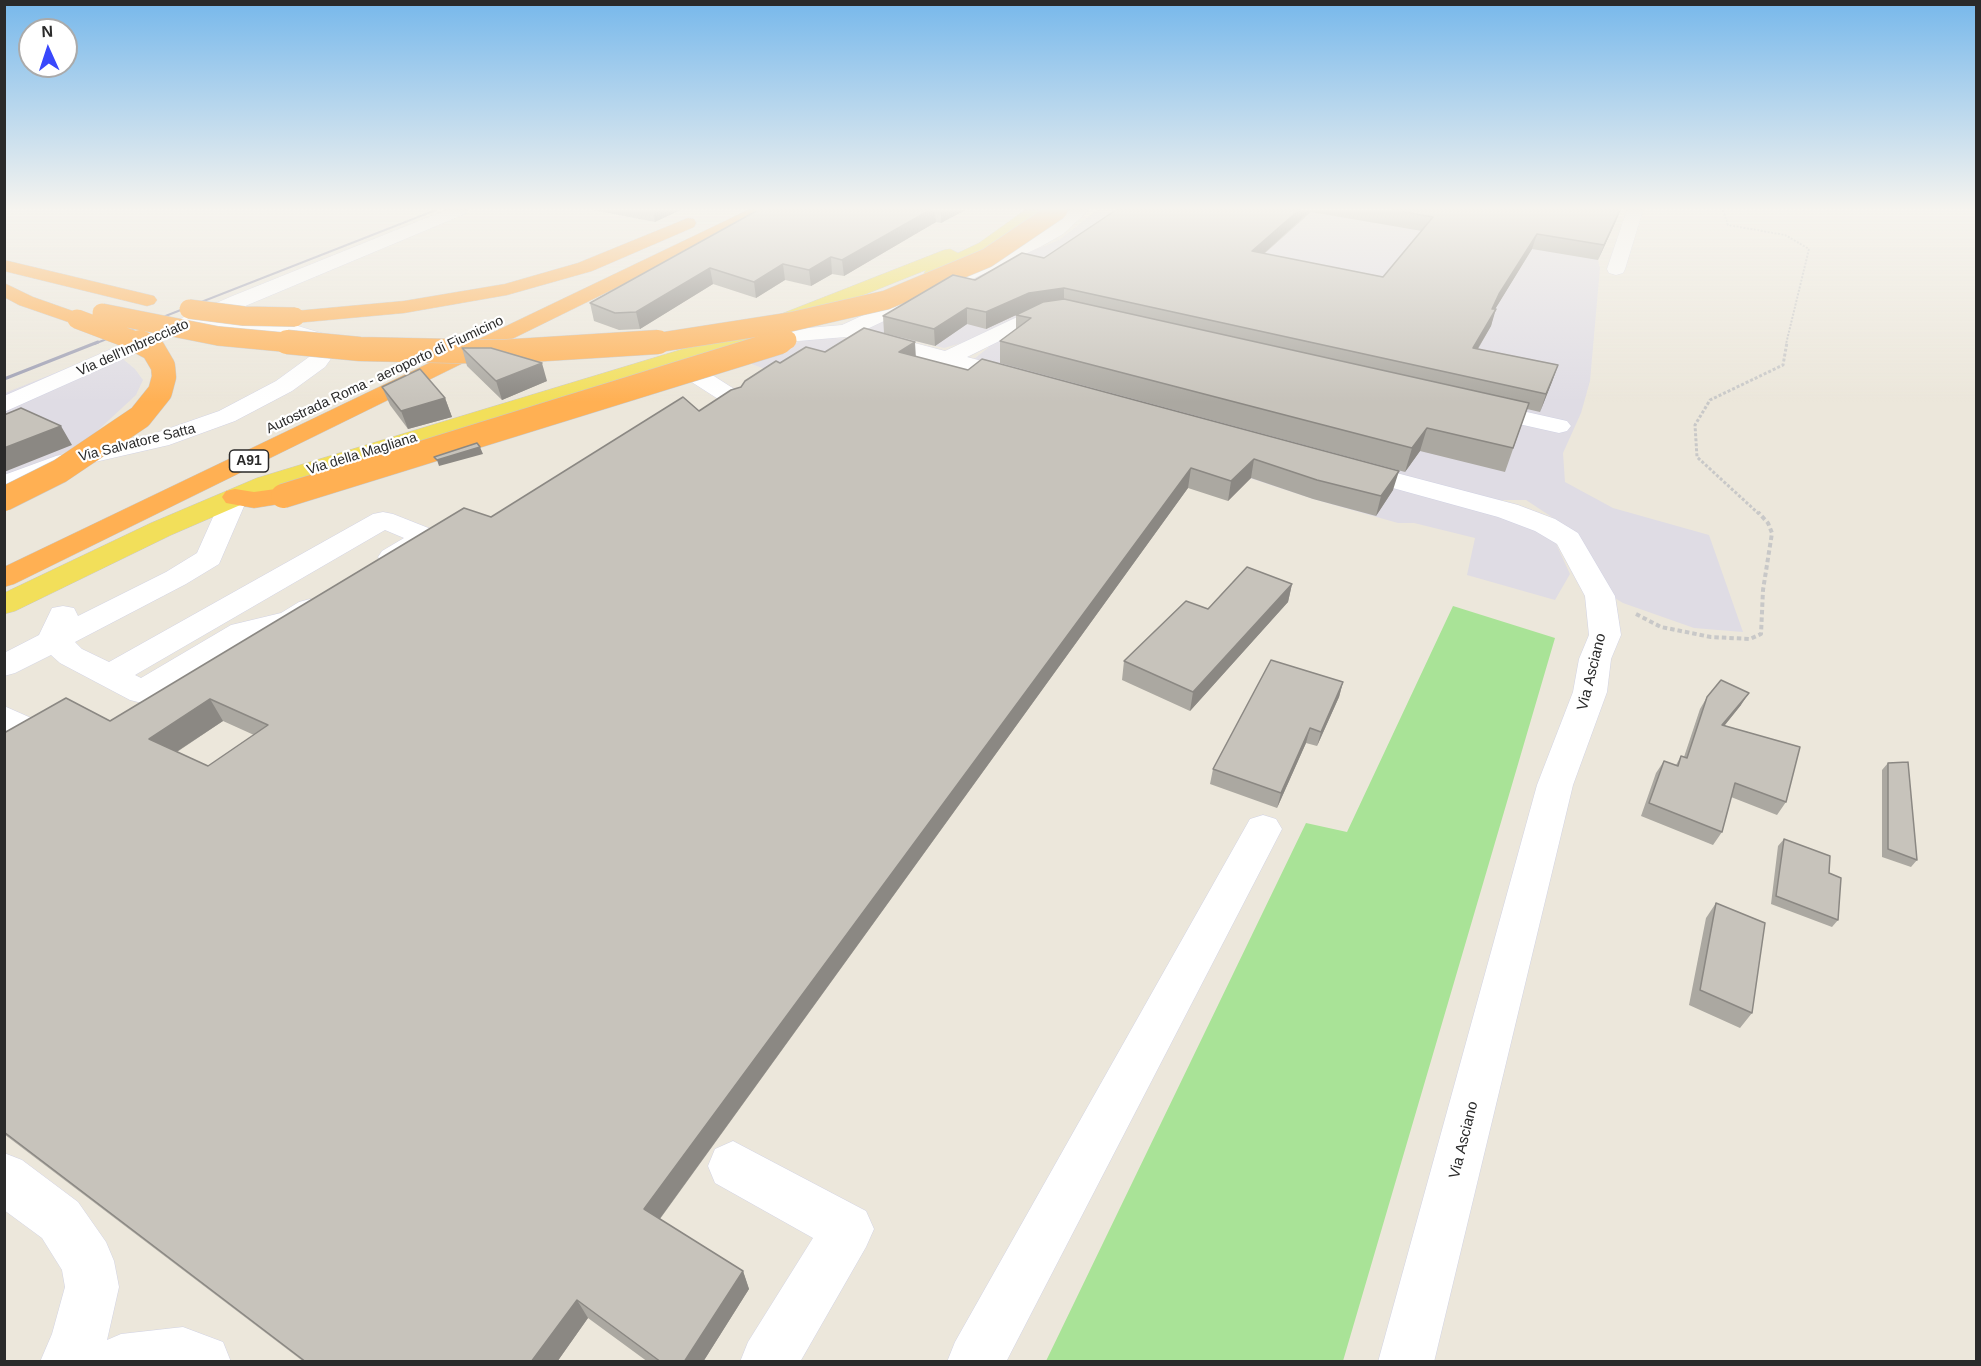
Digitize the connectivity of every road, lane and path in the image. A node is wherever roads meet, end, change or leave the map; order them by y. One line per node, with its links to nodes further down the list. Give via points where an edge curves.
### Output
1 (40, 274): 3 (highway, bridge, via 211,312 272,317 425,304 507,289)
2 (304, 274): 13 (street, Via dell'Imbrecciato)
3 (561, 274)
4 (599, 274): 27 (highway, Autostrada Roma - aeroporto di Fiumicino / A91)
5 (632, 274): 29 (highway, Autostrada Roma - aeroporto di Fiumicino / A91)
6 (929, 274): 15 (main road, Via della Magliana, via 812,318)
7 (952, 274): 11 (highway, bridge)
8 (968, 274): 14 (street, Via della Magliana)
9 (1803, 274): 31 (path, via 1783,365 1710,400 1695,425 1697,457 1756,510 1772,533 1761,634 1750,639 1730,639 1661,627)
10 (4, 288): 11 (highway, bridge, via 178,330 268,342 382,350 499,352 621,346 710,336); 26 (highway, bridge, via 26,301 139,341 159,356 164,377 156,399 125,429 80,460)
11 (886, 300): 25 (highway, bridge, via 834,323 738,356 283,496 254,500)
12 (1074, 315): 16 (street, via 1037,315)
13 (195, 320): 20 (street, Via dell'Imbrecciato); 24 (street, Via Salvatore Satta, via 298,332 317,338 327,349 317,362 284,386 227,416 160,440 57,463)
14 (846, 331): 15 (street, Via della Magliana); 16 (street)
15 (735, 341): 17 (main road, Via della Magliana)
16 (946, 359): 18 (street)
17 (674, 360): 19 (street); 25 (main road, Via della Magliana, via 325,465)
18 (1050, 387)
19 (734, 399)
20 (4, 405)
21 (1467, 405): 22 (street)
22 (1559, 426)
23 (1325, 461): 31 (street, Via Asciano, via 1508,511 1545,525 1568,539)
24 (4, 484)
25 (235, 497): 32 (main road, Via della Magliana); 33 (street, via 209,558 177,578)
26 (4, 499)
27 (4, 553)
28 (368, 572): 36 (street, via 426,537 383,520)
29 (4, 578)
30 (330, 596): 36 (street, via 291,620 242,632 142,692)
31 (1600, 596): 47 (street, Via Asciano, via 1605,634 1595,659 1590,692 1555,785)
32 (4, 605)
33 (59, 628): 34 (street); 35 (street); 36 (street, via 72,656)
34 (4, 646)
35 (4, 666)
36 (111, 675)
37 (56, 712): 38 (street)
38 (12, 729)
39 (1263, 829): 46 (street)
40 (733, 1166): 45 (street, via 848,1229)
41 (4, 1178): 42 (street, via 60,1220 87,1261 92,1287 78,1343)
42 (68, 1362)
43 (122, 1362): 44 (street, via 183,1355)
44 (203, 1362)
45 (768, 1362)
46 (975, 1362)
47 (1406, 1362)

